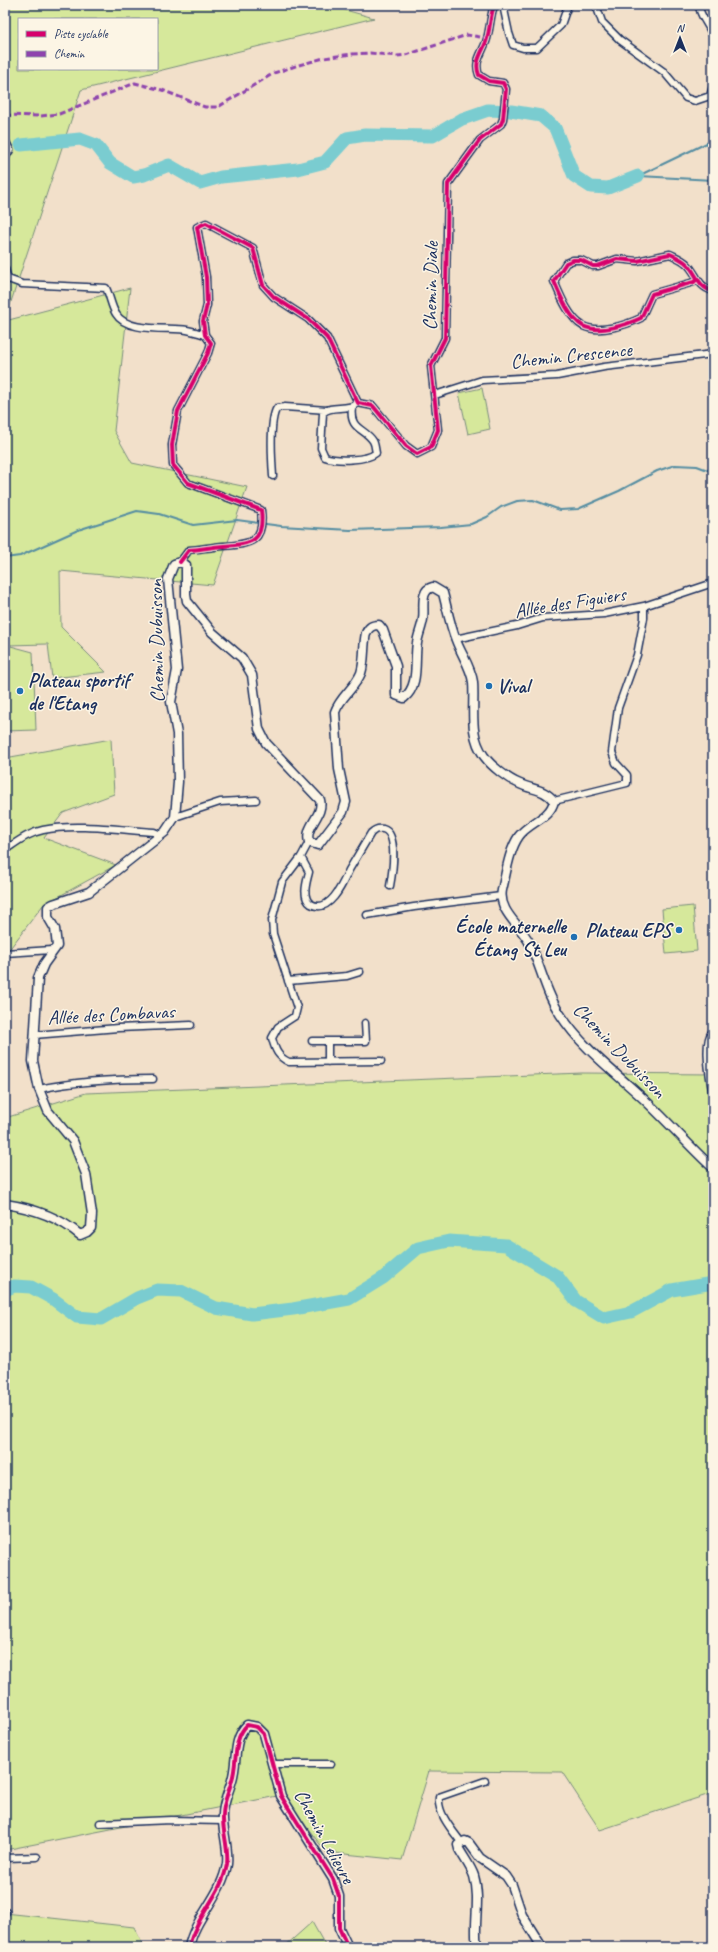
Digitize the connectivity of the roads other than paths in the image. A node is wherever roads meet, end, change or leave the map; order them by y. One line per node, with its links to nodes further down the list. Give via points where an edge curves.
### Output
1 (494, 5): 15 (street, Chemin Diale, via 477,68 479,75 489,81 503,83 506,89 503,119 498,128 480,140 448,184 445,338 431,366)
2 (503, 5): 3 (street, via 513,45 537,48 561,25)
3 (568, 5)
4 (596, 5): 7 (street, via 602,22 620,40 664,72 686,98 696,102 710,96)
5 (699, 5): 6 (street)
6 (713, 38)
7 (713, 86)
8 (5, 140): 9 (street, via 10,150)
9 (5, 158)
10 (5, 269): 13 (street, via 8,279 22,284 106,288 116,315 131,325)
11 (697, 279): 11 (street, Chemin Crescence, via 652,294 641,318 616,326 596,328 579,323 561,298 554,281 566,263 573,260 598,266 617,259 637,261 670,254 688,264); 12 (street, Chemin Crescence, via 706,289)
12 (713, 291)
13 (205, 334): 16 (street, via 203,321 206,277 197,227 206,223 253,248 263,285 274,297 308,319 327,338); 20 (street, via 211,343 178,411 172,445 173,465 188,483 261,510 263,524 254,541 189,550)
14 (713, 354): 15 (street, Chemin Crescence, via 604,367 558,376 482,380)
15 (435, 395): 16 (street, Chemin Diale, via 438,430 431,447 417,454 406,446 373,406)
16 (358, 403): 17 (street)
17 (352, 408): 18 (street); 18 (street, via 352,418 357,427 373,440 376,453 372,457 337,460 325,458 321,448 322,416)
18 (327, 410): 19 (street, via 277,408 272,444)
19 (273, 476)
20 (180, 562): 26 (main road, Chemin Dubuisson, via 174,564 168,579 176,670 171,702 178,746); 28 (main road, Chemin Dubuisson, via 186,566 188,601 212,632 242,658 252,675 259,729 266,743 320,800 322,805 310,829)
21 (713, 583): 22 (street, Allée des Figuiers)
22 (644, 606): 23 (street, Allée des Figuiers, via 604,614 543,618); 25 (street, via 637,655 618,708 612,752 616,763 627,775 627,783)
23 (455, 639): 25 (main road, via 470,672 474,734 484,756 495,768 519,784 543,791); 28 (main road, via 443,593 433,587 429,588 424,598 413,687 404,698 400,698 396,696 395,691 396,666 383,630 379,625 368,628 364,640 361,672 337,705 335,712 338,762 346,802 343,812 318,845)
24 (256, 800): 26 (street, via 220,802)
25 (554, 801): 32 (main road, via 548,814 519,836)
26 (175, 817): 27 (main road)
27 (161, 835): 29 (street, via 154,832 88,827 43,830 26,836); 34 (main road, via 89,892 48,907 48,917 57,938 57,946)
28 (309, 842): 30 (street)
29 (5, 850)
30 (301, 857): 31 (street, via 309,872 305,887 307,898 315,905 324,904 342,887 372,833 377,829 386,830 392,839 393,852); 37 (street, via 282,882 272,920 273,934)
31 (390, 886)
32 (501, 896): 33 (street); 49 (main road, Chemin Dubuisson, via 505,908 529,942 549,993 568,1026)
33 (367, 916)
34 (52, 950): 35 (street); 41 (main road, via 38,978)
35 (5, 953)
36 (360, 972): 37 (street, via 347,976)
37 (288, 981): 45 (street, via 297,1012 273,1034 278,1055 289,1062)
38 (365, 1024): 43 (street, via 366,1041)
39 (191, 1025): 41 (street, Allée des Combavas)
40 (713, 1032): 48 (main road, via 709,1048)
41 (34, 1035): 47 (main road, via 33,1061)
42 (312, 1041): 43 (street)
43 (328, 1041): 45 (street)
44 (381, 1061): 45 (street)
45 (328, 1062)
46 (153, 1079): 47 (street, via 70,1082)
47 (39, 1088): 50 (main road, via 48,1111 73,1140 86,1174 92,1214 91,1228 80,1235 48,1216 28,1208)
48 (713, 1091)
49 (713, 1168)
50 (5, 1204)
51 (273, 1764): 52 (street); 54 (main road, Chemin Lelievre, via 264,1734 257,1727 247,1725 241,1732 236,1746); 60 (main road, Chemin Lelievre, via 281,1796 333,1879 339,1896 339,1928)
52 (331, 1764)
53 (485, 1781): 56 (street, via 439,1797 446,1819)
54 (223, 1821): 55 (street); 59 (main road, Chemin Lelievre, via 227,1863 221,1884 202,1915)
55 (100, 1823)
56 (461, 1842): 61 (main road, via 458,1845 459,1849 474,1876 477,1893); 62 (main road, via 470,1843 480,1858 506,1876 512,1885 522,1915)
57 (37, 1857): 58 (street)
58 (5, 1858)
59 (189, 1947)
60 (348, 1947)
61 (477, 1947)
62 (542, 1947)

